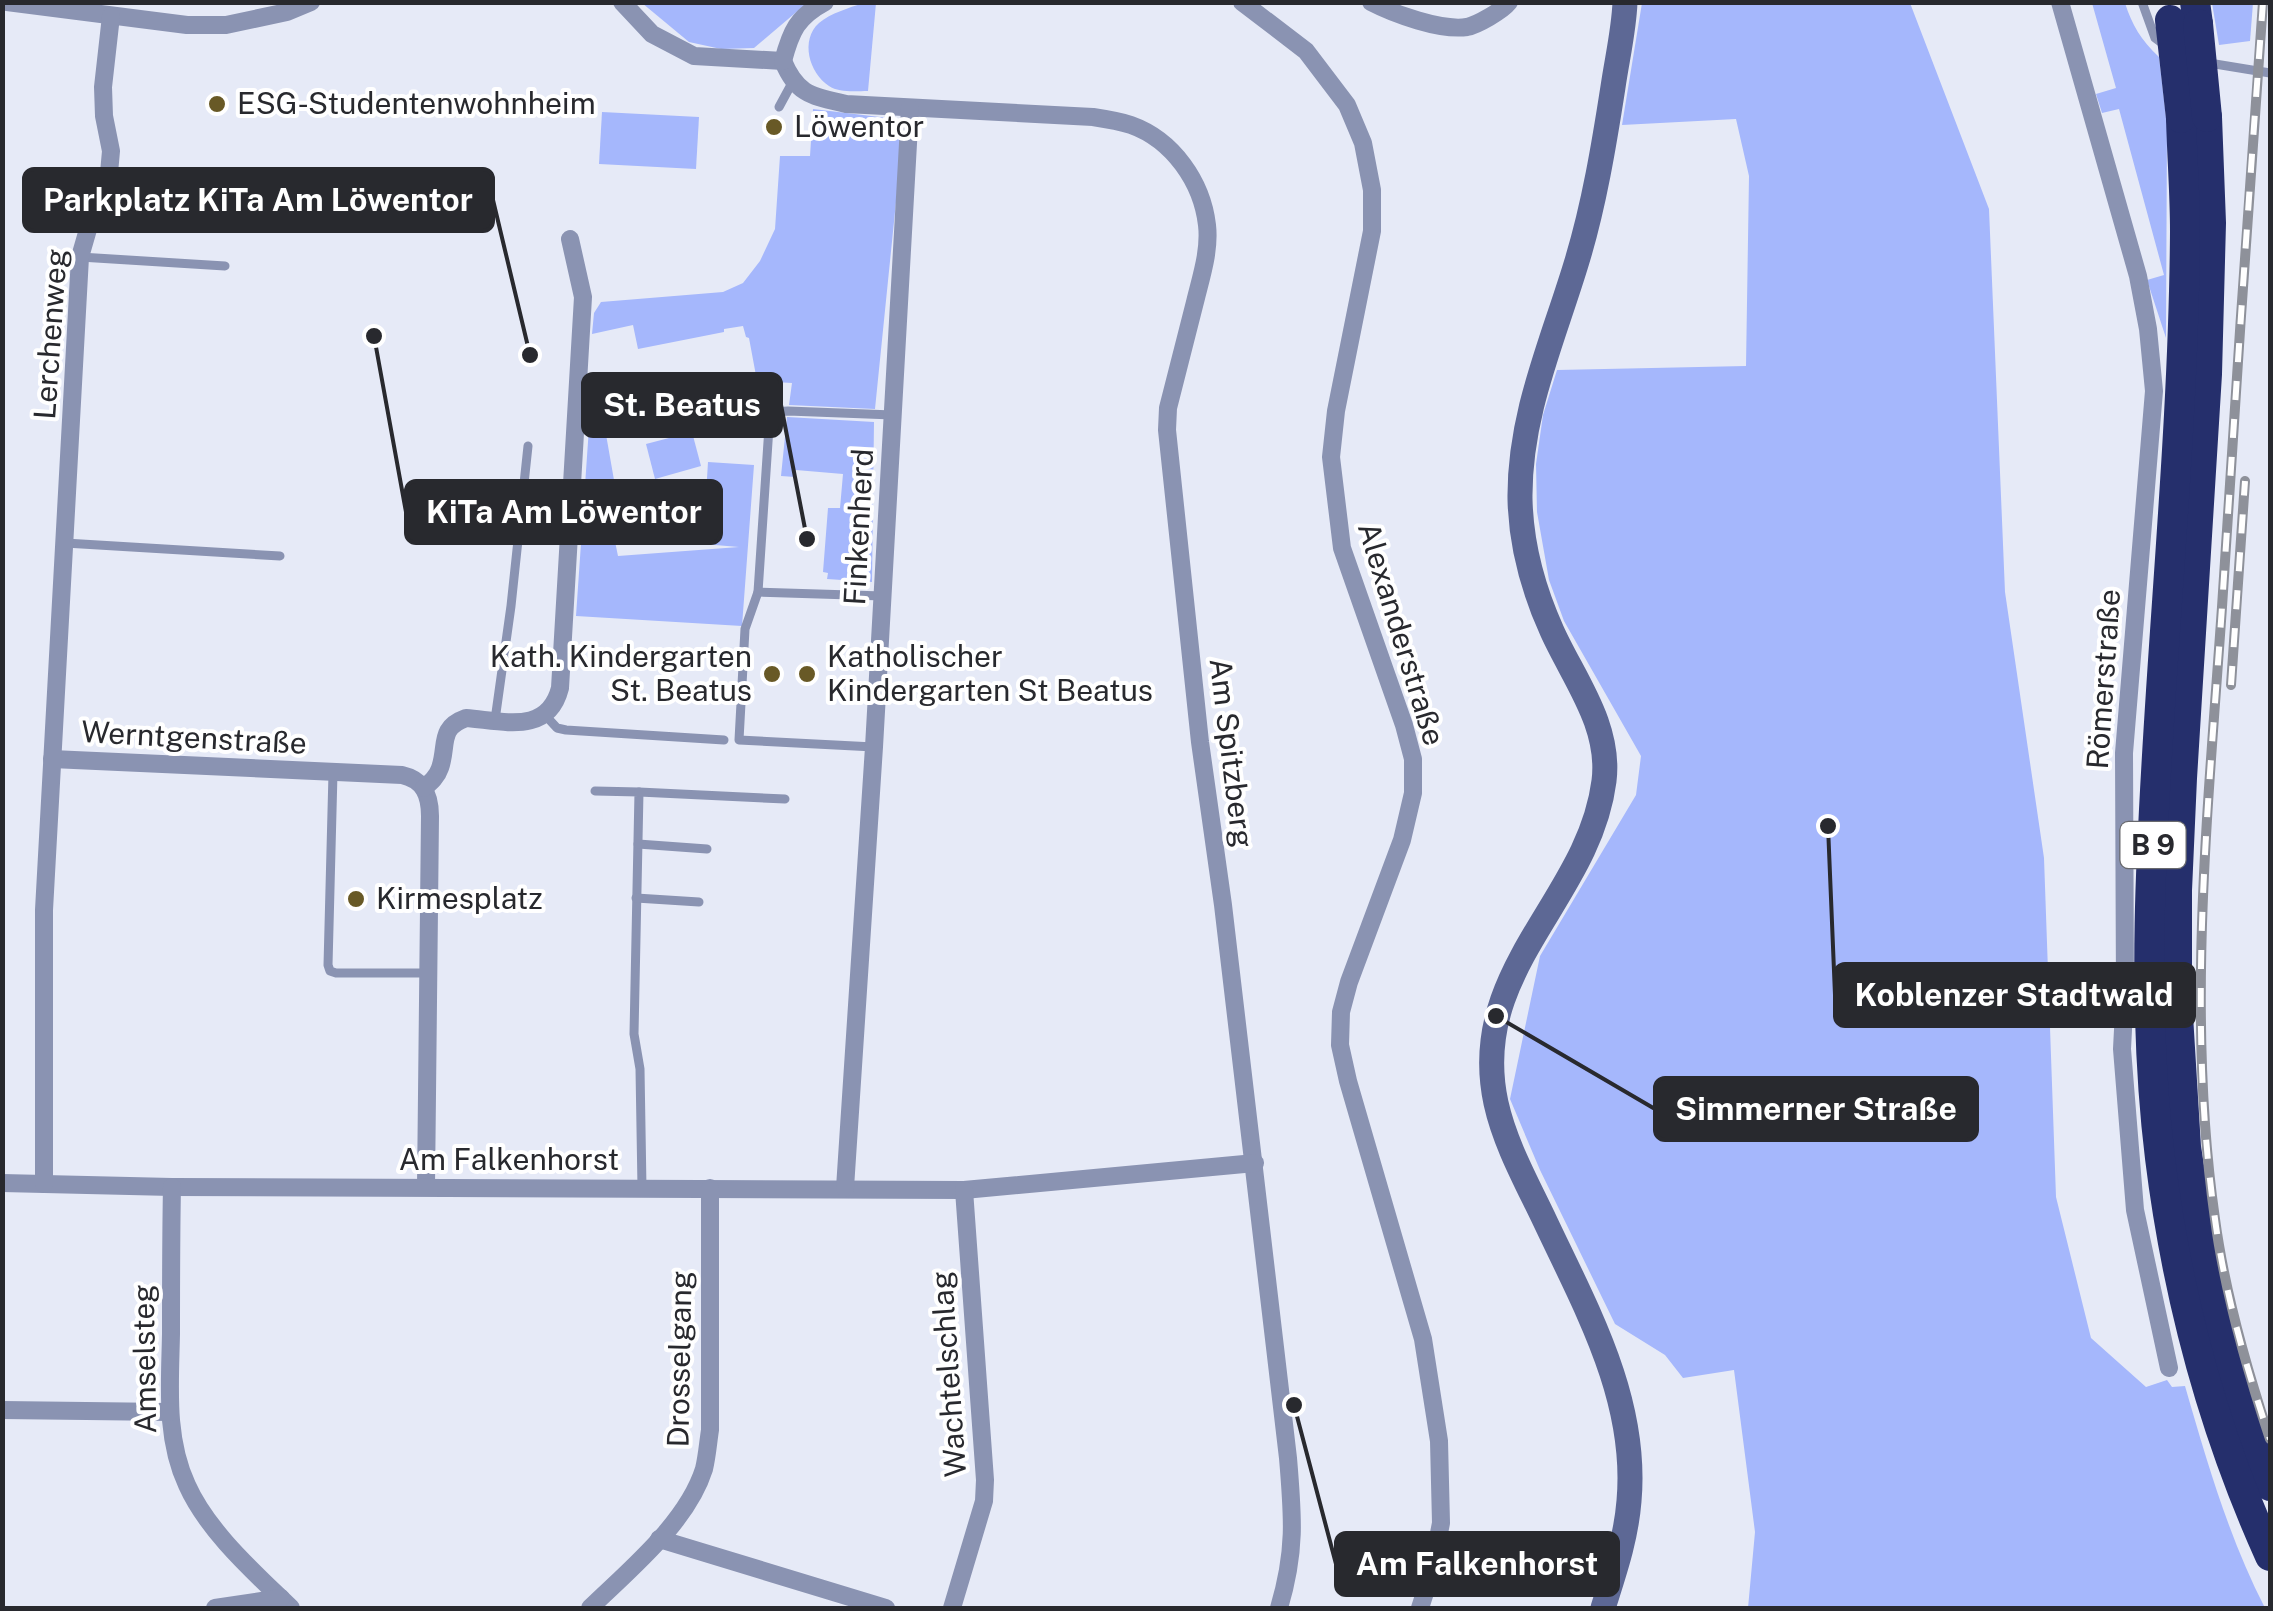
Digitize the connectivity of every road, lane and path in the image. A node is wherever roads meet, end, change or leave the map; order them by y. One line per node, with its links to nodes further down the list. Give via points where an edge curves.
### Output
1 (7, 2): 12 (street)
2 (311, 2): 12 (street, via 226,25)
3 (622, 2): 13 (street, via 652,34 694,56)
4 (825, 2): 13 (street, via 790,33)
5 (1242, 2): 66 (street, Alexanderstraße, via 1306,51 1347,104 1372,190 1372,231 1331,457 1342,548 1404,724 1413,792 1349,982 1340,1045 1422,1339 1439,1441 1441,1523)
6 (1371, 2): 7 (street, via 1424,23 1468,27)
7 (1509, 2)
8 (1624, 2): 67 (street, via 1602,159 1528,412 1520,502 1534,585 1586,696 1605,774 1584,850 1514,969 1496,1016 1491,1065 1496,1105 1518,1164 1617,1386 1630,1452 1629,1501)
9 (2060, 2): 54 (street, Römerstraße, via 2138,276 2154,391 2124,753 2122,1049 2135,1210)
10 (2142, 2): 14 (lane, via 2155,38 2189,60)
11 (2183, 12): 18 (highway, B 9, bridge)
12 (111, 16): 20 (street, Lerchenweg, via 103,87 108,184)
13 (783, 61): 15 (street)
14 (2270, 73)
15 (792, 83): 16 (lane); 17 (street, Am Spitzberg, via 846,104)
16 (779, 107)
17 (910, 108): 24 (street, Finkenherd); 45 (street, Am Spitzberg, via 1093,117 1131,125 1176,156 1202,201 1205,259 1166,430)
18 (2194, 117): 57 (highway, B 9, via 2212,223 2176,998 2186,1148 2206,1276); 59 (highway, B 9, via 2150,892 2154,1084 2168,1214 2196,1349)
19 (570, 239): 30 (street, via 583,297 560,688)
20 (80, 257): 21 (lane); 26 (street, Lerchenweg)
21 (225, 266)
22 (770, 412): 23 (lane, via 742,394); 24 (lane); 28 (lane)
23 (605, 414)
24 (892, 415): 29 (street, Finkenherd)
25 (528, 446): 31 (lane)
26 (65, 543): 27 (lane); 34 (street, Lerchenweg)
27 (280, 556)
28 (758, 592): 29 (lane); 33 (lane, via 745,629 739,740)
29 (883, 596): 33 (street, Finkenherd)
30 (545, 715): 31 (street, via 531,722); 32 (lane, via 566,730)
31 (495, 720): 36 (street, via 466,718 450,727 438,774)
32 (724, 740)
33 (874, 747): 52 (street, Finkenherd)
34 (52, 759): 35 (street, Werntgenstraße); 47 (street, Lerchenweg, via 44,910)
35 (332, 772): 36 (street, Werntgenstraße, via 402,775); 44 (lane, via 330,971)
36 (424, 788): 44 (street, via 430,805)
37 (595, 790): 38 (lane)
38 (639, 792): 39 (lane); 40 (lane)
39 (785, 799)
40 (638, 844): 41 (lane); 42 (lane)
41 (707, 849)
42 (636, 898): 43 (lane); 50 (lane)
43 (698, 902)
44 (428, 973): 49 (street)
45 (1254, 1163): 53 (street, Am Falkenhorst); 65 (street, Am Spitzberg, via 1294,1526)
46 (2, 1183): 47 (street, Am Falkenhorst)
47 (44, 1184): 48 (street, Am Falkenhorst)
48 (172, 1187): 49 (street, Am Falkenhorst); 56 (street, Amselsteg)
49 (426, 1187): 50 (street, Am Falkenhorst)
50 (642, 1188): 51 (street, Am Falkenhorst)
51 (710, 1188): 52 (street, Am Falkenhorst); 58 (street, Drosselgang, via 710,1430 692,1498)
52 (844, 1188): 53 (street, Am Falkenhorst)
53 (964, 1190): 64 (street, Wachtelschlag, via 985,1480)
54 (2169, 1368)
55 (2, 1410): 56 (street)
56 (170, 1412): 60 (street, Amselsteg, via 175,1454 200,1510)
57 (2270, 1486)
58 (659, 1539): 62 (street, Drosselgang); 63 (street)
59 (2270, 1556)
60 (286, 1604): 61 (street)
61 (215, 1608)
62 (590, 1608)
63 (886, 1608)
64 (952, 1608)
65 (1279, 1608)
66 (1420, 1608)
67 (1603, 1608)

